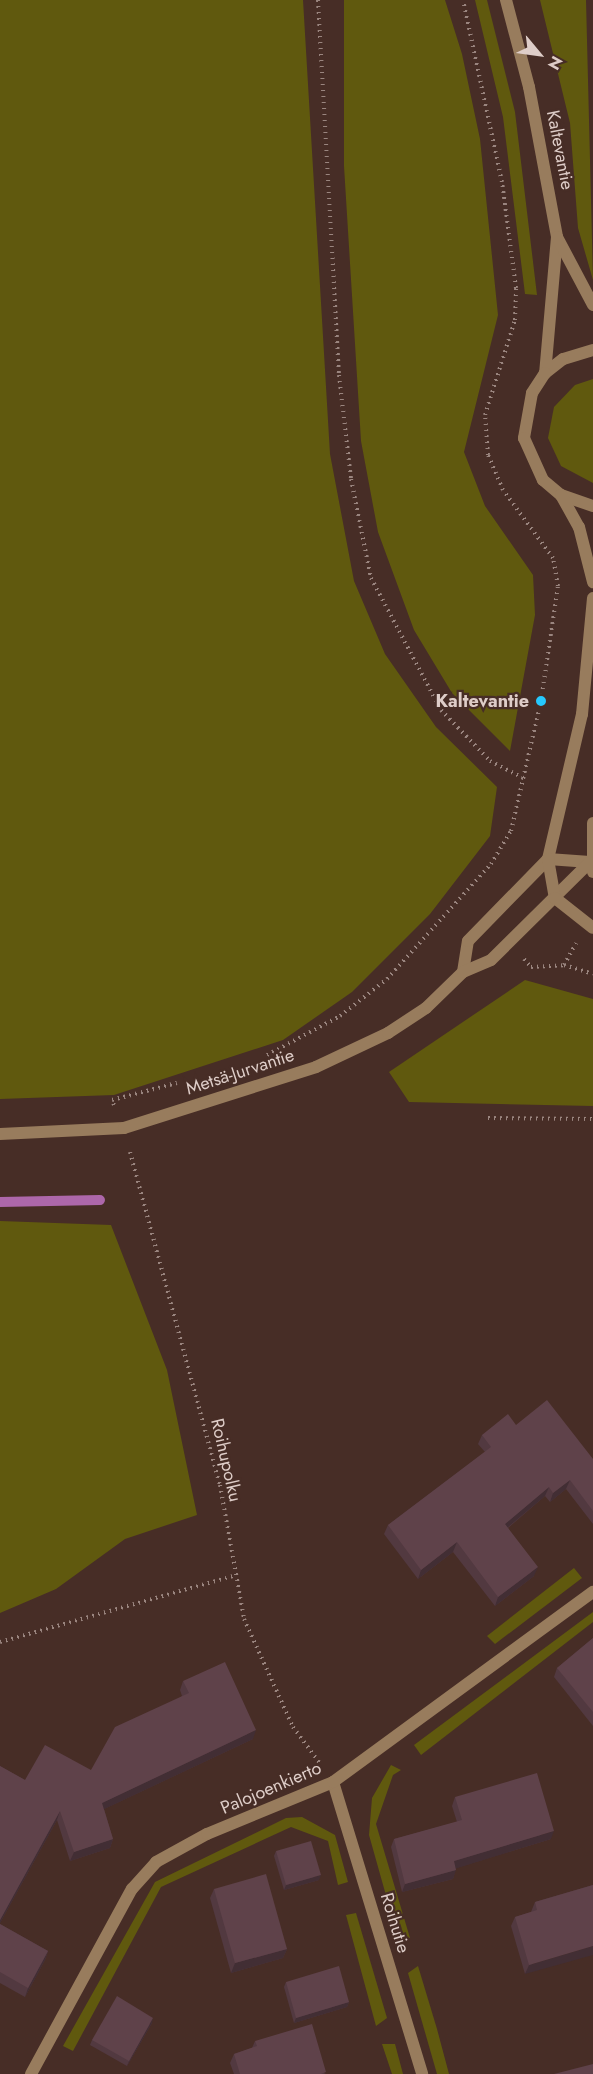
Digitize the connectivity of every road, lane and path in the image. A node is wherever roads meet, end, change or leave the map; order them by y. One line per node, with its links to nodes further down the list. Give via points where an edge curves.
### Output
1 (318, 0): 12 (path, via 339,375 351,479 371,578 441,710 490,761)
2 (463, 0): 12 (path, via 502,182 516,288 515,320 485,415 488,455 503,490 553,558 558,586)
3 (506, 0): 4 (street, Kaltevantie, via 529,87)
4 (557, 237): 5 (street, Kaltevantie); 7 (street, Kaltevantie)
5 (593, 305)
6 (593, 350): 7 (street, via 563,359)
7 (545, 373): 8 (street, via 532,393 524,438 530,460)
8 (561, 495): 9 (street); 10 (street, via 579,526)
9 (593, 506)
10 (593, 582)
11 (593, 598): 14 (street, via 582,714)
12 (525, 780): 19 (path, via 511,831 491,864 418,947 340,1016 287,1048)
13 (593, 823): 15 (street)
14 (548, 859): 15 (street); 16 (street); 18 (street, via 468,941)
15 (592, 867): 16 (street, Metsä-Jurvantie)
16 (555, 898): 17 (street); 18 (street, Metsä-Jurvantie, via 492,960)
17 (593, 928)
18 (463, 972): 23 (street, Metsä-Jurvantie, via 407,1021 316,1067)
19 (255, 1059)
20 (190, 1080): 23 (path, Roihupolku, via 112,1100)
21 (488, 1118): 22 (path)
22 (593, 1119)
23 (124, 1128): 24 (street, Metsä-Jurvantie); 25 (path, Roihupolku, via 220,1485)
24 (0, 1134)
25 (233, 1576): 27 (path); 28 (path, Roihupolku, via 271,1683 293,1727)
26 (593, 1592): 28 (street, Palojoenkierto)
27 (0, 1642)
28 (333, 1782): 29 (street, Palojoenkierto, via 207,1834 156,1862 132,1888); 30 (street, Roihutie)
29 (32, 2074)
30 (422, 2074)

